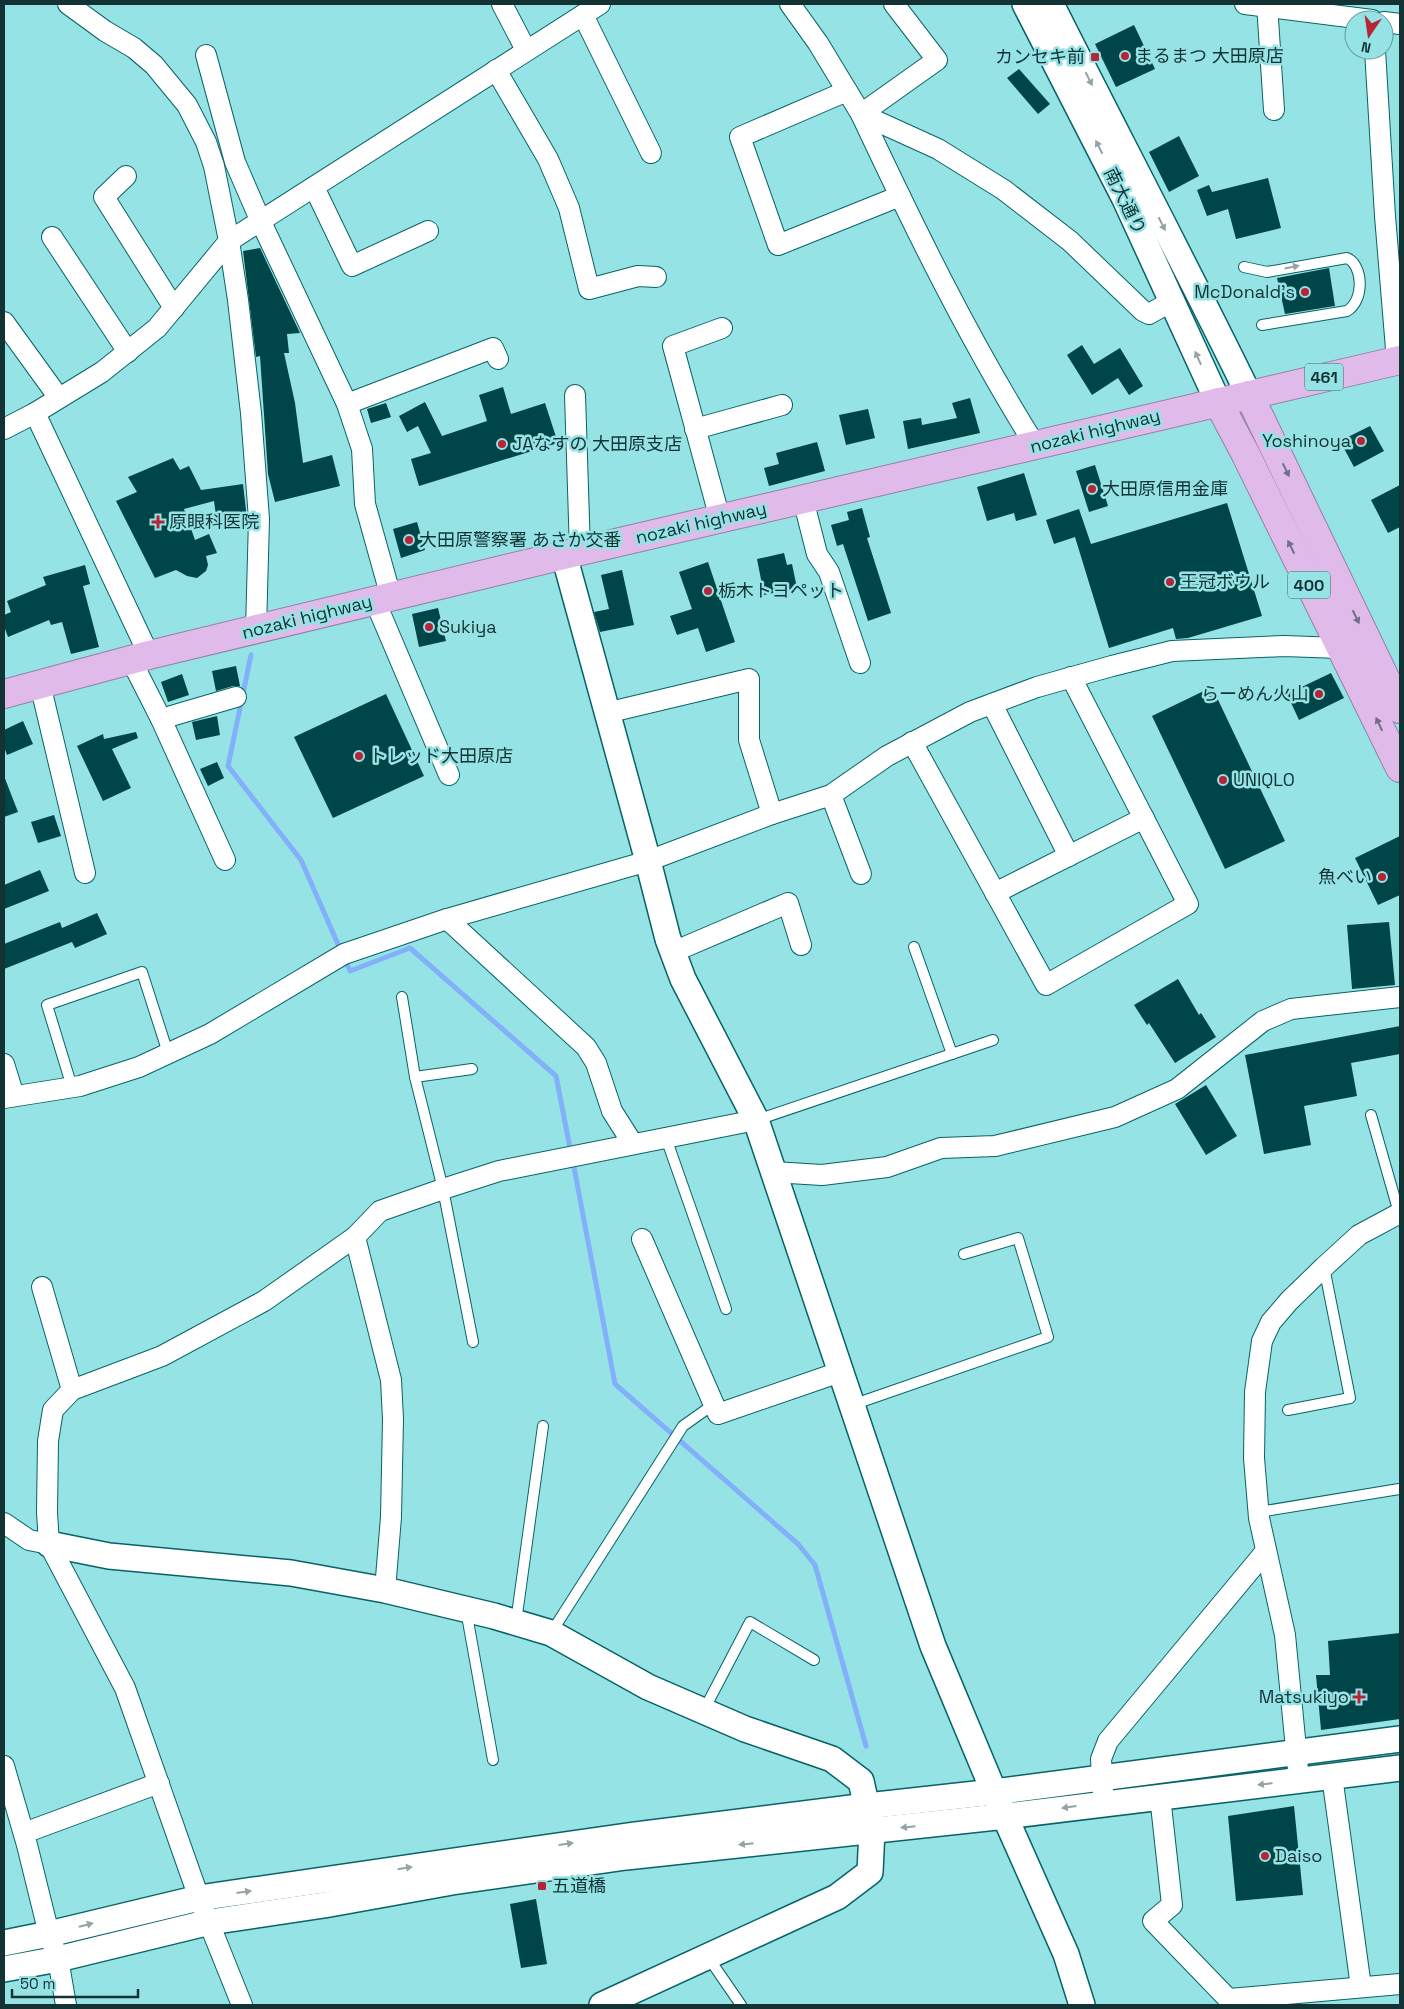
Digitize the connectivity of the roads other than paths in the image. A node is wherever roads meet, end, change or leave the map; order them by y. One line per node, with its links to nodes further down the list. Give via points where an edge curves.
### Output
1 (68, 4): 25 (street, via 134,48 154,65 187,105 214,166)
2 (502, 4): 11 (street)
3 (790, 4): 15 (street)
4 (894, 4): 17 (street, via 936,60)
5 (1025, 4): 28 (street, 南大通り, one-way to 5, via 1125,200)
6 (1051, 4): 37 (street, 南大通り, one-way to 37)
7 (1245, 4): 8 (street)
8 (1268, 5): 10 (street); 16 (street)
9 (595, 7): 11 (street); 18 (street)
10 (1344, 11)
11 (526, 50): 14 (street)
12 (206, 55): 22 (street, via 235,162)
13 (1376, 60): 35 (street)
14 (496, 70): 20 (street); 27 (street, via 548,158 569,208 589,289 638,276)
15 (847, 91): 17 (street); 21 (street, via 740,137 778,245)
16 (1274, 110)
17 (861, 114): 21 (street); 28 (street, via 938,149 1004,190 1070,241 1143,311 1149,314)
18 (650, 153)
19 (126, 176): 29 (street, via 104,197)
20 (314, 187): 22 (street); 23 (street, via 352,266)
21 (900, 196): 45 (street, via 998,387)
22 (261, 222): 25 (street); 40 (street)
23 (428, 231)
24 (52, 238): 33 (street)
25 (229, 241): 29 (street); 50 (street, via 244,351 259,519)
26 (1244, 267): 31 (lane, one-way to 31, via 1267,272 1347,258 1355,267 1361,290 1353,307 1347,311)
27 (656, 277)
28 (1172, 301): 39 (street, 南大通り, one-way to 28)
29 (174, 308): 33 (street, via 157,328)
30 (4, 322): 38 (street)
31 (1262, 325)
32 (722, 328): 44 (street, via 673,346)
33 (128, 352): 38 (street)
34 (498, 359): 40 (street, via 493,348)
35 (1398, 360): 37 (highway, nozaki highway / 461)
36 (575, 395): 48 (street)
37 (1249, 395): 39 (highway, nozaki highway); 56 (highway, 400, one-way to 56)
38 (59, 398): 42 (street)
39 (1218, 402): 45 (highway, nozaki highway); 51 (highway, 400, one-way to 39)
40 (346, 404): 49 (street, via 362,449 365,504)
41 (782, 405): 44 (street)
42 (35, 413): 43 (street); 52 (street)
43 (4, 429)
44 (695, 429): 47 (street)
45 (1035, 445): 46 (highway, nozaki highway)
46 (803, 499): 47 (highway, nozaki highway); 53 (street, via 817,554 829,572)
47 (720, 519): 48 (highway, nozaki highway)
48 (572, 553): 49 (highway, nozaki highway); 60 (street)
49 (383, 599): 50 (highway, nozaki highway); 64 (street)
50 (256, 630): 52 (highway, nozaki highway)
51 (1340, 648): 54 (street, via 1284,646 1172,652); 63 (highway, 400, one-way to 51)
52 (140, 658): 55 (highway, nozaki highway); 61 (street)
53 (860, 663)
54 (1071, 678): 59 (street); 67 (street)
55 (40, 684): 57 (highway, nozaki highway); 71 (street)
56 (1397, 692)
57 (4, 694)
58 (236, 697): 61 (street)
59 (992, 704): 62 (street); 68 (street)
60 (606, 713): 66 (street, via 749,679 749,740); 70 (street)
61 (161, 719): 69 (street)
62 (912, 742): 65 (street); 73 (street)
63 (1400, 768)
64 (449, 775)
65 (832, 795): 66 (street); 72 (street)
66 (772, 814): 70 (street)
67 (1144, 818): 68 (street); 73 (street, via 1188,904 1046,985)
68 (1069, 856): 73 (street)
69 (225, 860)
70 (648, 861): 74 (street); 77 (street)
71 (85, 873)
72 (861, 874)
73 (995, 893)
74 (447, 919): 81 (street, via 344,954 210,1034); 91 (street, via 586,1047 596,1062 612,1111)
75 (801, 945): 77 (street, via 788,903)
76 (914, 947): 82 (lane)
77 (673, 952): 89 (street)
78 (402, 997): 85 (lane)
79 (1400, 997): 92 (street, via 1291,1009 1263,1021 1176,1089 1115,1118 995,1146 941,1148 887,1167 822,1175)
80 (993, 1040): 82 (lane)
81 (168, 1053): 86 (street, via 139,1067); 86 (lane, via 142,972 47,1005)
82 (952, 1054): 89 (lane)
83 (4, 1064): 87 (street)
84 (472, 1069): 85 (lane)
85 (415, 1078): 93 (lane)
86 (72, 1087): 87 (street)
87 (9, 1097)
88 (1371, 1115): 94 (lane)
89 (756, 1120): 90 (street); 92 (street)
90 (666, 1138): 91 (street); 100 (lane)
91 (633, 1144): 93 (street, via 499,1171)
92 (773, 1172): 102 (street)
93 (443, 1189): 95 (street, via 380,1211); 101 (lane)
94 (1400, 1213): 98 (street, via 1359,1236)
95 (355, 1237): 103 (street, via 264,1300 162,1356); 113 (street, via 391,1380 394,1419)
96 (642, 1240): 104 (street)
97 (964, 1254): 105 (lane, via 1018,1238 1048,1337)
98 (1324, 1267): 106 (lane, via 1350,1398); 109 (street, via 1271,1322 1262,1341 1255,1392 1254,1458)
99 (42, 1287): 103 (street)
100 (726, 1308)
101 (473, 1342)
102 (840, 1372): 104 (street, via 718,1414); 105 (street)
103 (72, 1390): 111 (street, via 53,1410 48,1441)
104 (714, 1404): 116 (lane, via 683,1426)
105 (851, 1405): 128 (street, via 933,1646)
106 (1288, 1410)
107 (543, 1426): 115 (lane)
108 (1399, 1489): 109 (lane)
109 (1259, 1512): 112 (street)
110 (4, 1524): 111 (street, via 29,1540)
111 (50, 1544): 113 (street, via 109,1556 292,1573); 127 (street, via 125,1688)
112 (1266, 1551): 120 (street, via 1286,1635); 125 (street, via 1108,1741 1102,1759)
113 (385, 1590): 114 (street)
114 (466, 1609): 115 (street); 121 (lane)
115 (516, 1622): 116 (street)
116 (552, 1633): 118 (street, via 648,1687)
117 (814, 1660): 118 (lane, via 750,1622)
118 (704, 1711): 131 (street, via 832,1759 861,1781)
119 (1400, 1739): 120 (street)
120 (1296, 1752): 125 (street); 126 (street)
121 (493, 1760)
122 (4, 1766): 134 (street)
123 (1400, 1768): 124 (street)
124 (1332, 1776): 126 (street); 143 (street)
125 (1102, 1777): 128 (street); 130 (street)
126 (1299, 1780): 129 (street, one-way to 129)
127 (159, 1783): 134 (street); 135 (street)
128 (994, 1792): 131 (street); 132 (street)
129 (1160, 1796): 130 (street); 144 (street, via 1172,1905 1153,1921)
130 (1104, 1803): 132 (street, one-way to 132)
131 (867, 1806): 133 (street); 135 (street, one-way to 131, via 634,1834)
132 (1006, 1816): 133 (street, one-way to 133); 149 (street, via 1066,1954)
133 (872, 1830): 136 (street, one-way to 136, via 626,1857); 139 (street, via 870,1872 837,1896)
134 (24, 1833): 137 (street)
135 (199, 1898): 136 (street); 137 (street, one-way to 135)
136 (210, 1922): 140 (street); 146 (street)
137 (49, 1934): 138 (street); 140 (street)
138 (4, 1943)
139 (708, 1956): 147 (street); 148 (lane)
140 (58, 1959): 141 (street); 145 (street)
141 (4, 1969)
142 (1400, 1984): 143 (street)
143 (1361, 1987): 144 (street)
144 (1231, 2002)
145 (66, 2005)
146 (242, 2005)
147 (602, 2005)
148 (741, 2005)
149 (1082, 2005)

